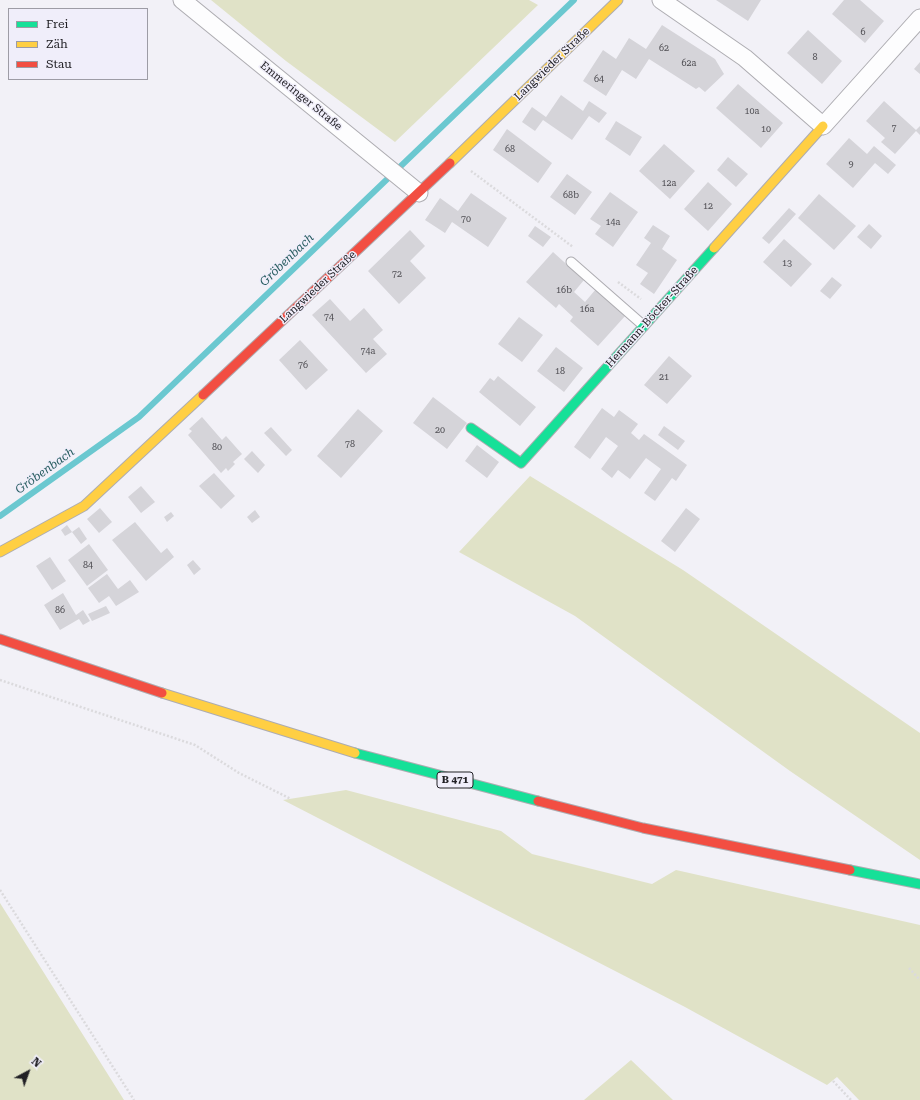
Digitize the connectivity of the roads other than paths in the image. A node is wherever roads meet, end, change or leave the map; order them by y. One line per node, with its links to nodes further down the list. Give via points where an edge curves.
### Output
1 (182, 0): 6 (street, Emmeringer Straße)
2 (618, 0): 6 (main road, Langwieder Straße)
3 (661, 0): 5 (street, via 745,58)
4 (920, 18): 5 (street, Hermann-Böcker-Straße)
5 (823, 126): 8 (main road, Hermann-Böcker-Straße)
6 (419, 193): 10 (main road, Langwieder Straße, via 84,506)
7 (571, 262): 8 (lane)
8 (644, 326): 9 (main road, Hermann-Böcker-Straße, via 521,463)
9 (472, 428)
10 (0, 552)
11 (0, 639): 12 (main road, B 471, via 122,681 365,756 643,828)
12 (920, 884)

